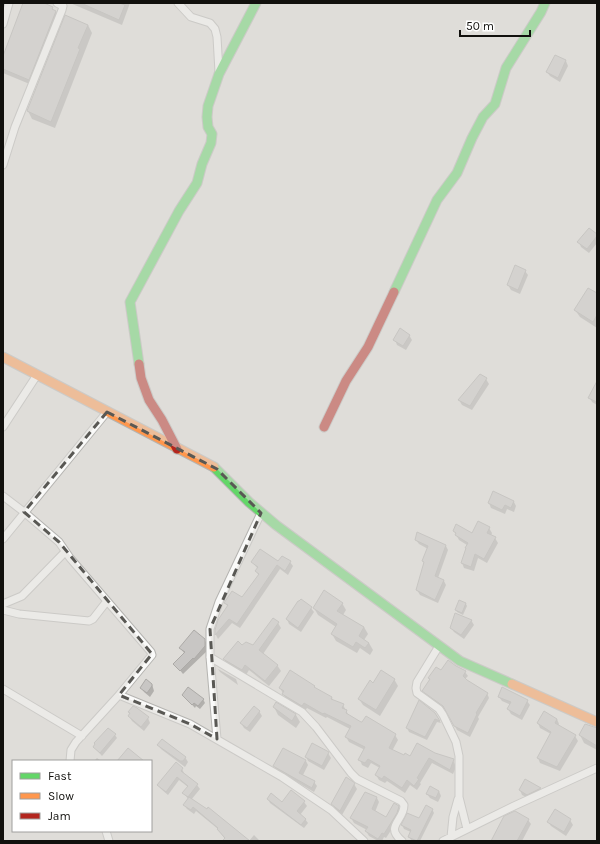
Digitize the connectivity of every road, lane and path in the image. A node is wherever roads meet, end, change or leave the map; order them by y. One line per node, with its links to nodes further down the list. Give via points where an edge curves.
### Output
1 (9, 3): 6 (street)
2 (57, 3): 8 (street, via 63,6 62,10 15,127)
3 (178, 3): 7 (street, via 191,16 216,28)
4 (256, 3): 7 (street)
5 (545, 3): 13 (street, via 506,68 494,104 483,117 457,173 437,200 368,347 346,381)
6 (3, 24)
7 (219, 74): 14 (street, via 208,106 211,143 197,183 130,302 141,378 149,400)
8 (3, 165)
9 (3, 357): 10 (street)
10 (37, 375): 11 (street); 12 (street)
11 (107, 412): 14 (street); 16 (street)
12 (3, 427)
13 (324, 427)
14 (178, 449): 17 (street, via 216,469)
15 (3, 496): 16 (street)
16 (24, 512): 18 (street); 19 (street, via 58,542)
17 (261, 513): 23 (street); 24 (street, via 219,602 210,629)
18 (3, 539)
19 (65, 552): 20 (street); 21 (street, via 22,596)
20 (107, 601): 22 (street, via 89,621); 26 (street, via 152,655)
21 (3, 604)
22 (3, 610)
23 (439, 646): 27 (street, via 460,661); 32 (street, via 417,682 416,688 417,693 444,715 456,742 459,756)
24 (210, 657): 29 (street); 36 (street, via 302,712 350,773 401,801 404,809 394,832)
25 (3, 689): 28 (street)
26 (119, 695): 28 (street); 29 (street, via 190,724)
27 (597, 722)
28 (82, 736): 30 (street, via 71,750)
29 (217, 739): 35 (street, via 282,777 331,810)
30 (70, 760)
31 (597, 768): 33 (street)
32 (459, 797): 33 (street); 34 (street)
33 (467, 829): 34 (street)
34 (451, 837): 37 (street)
35 (364, 841)
36 (402, 841)
37 (444, 841)

